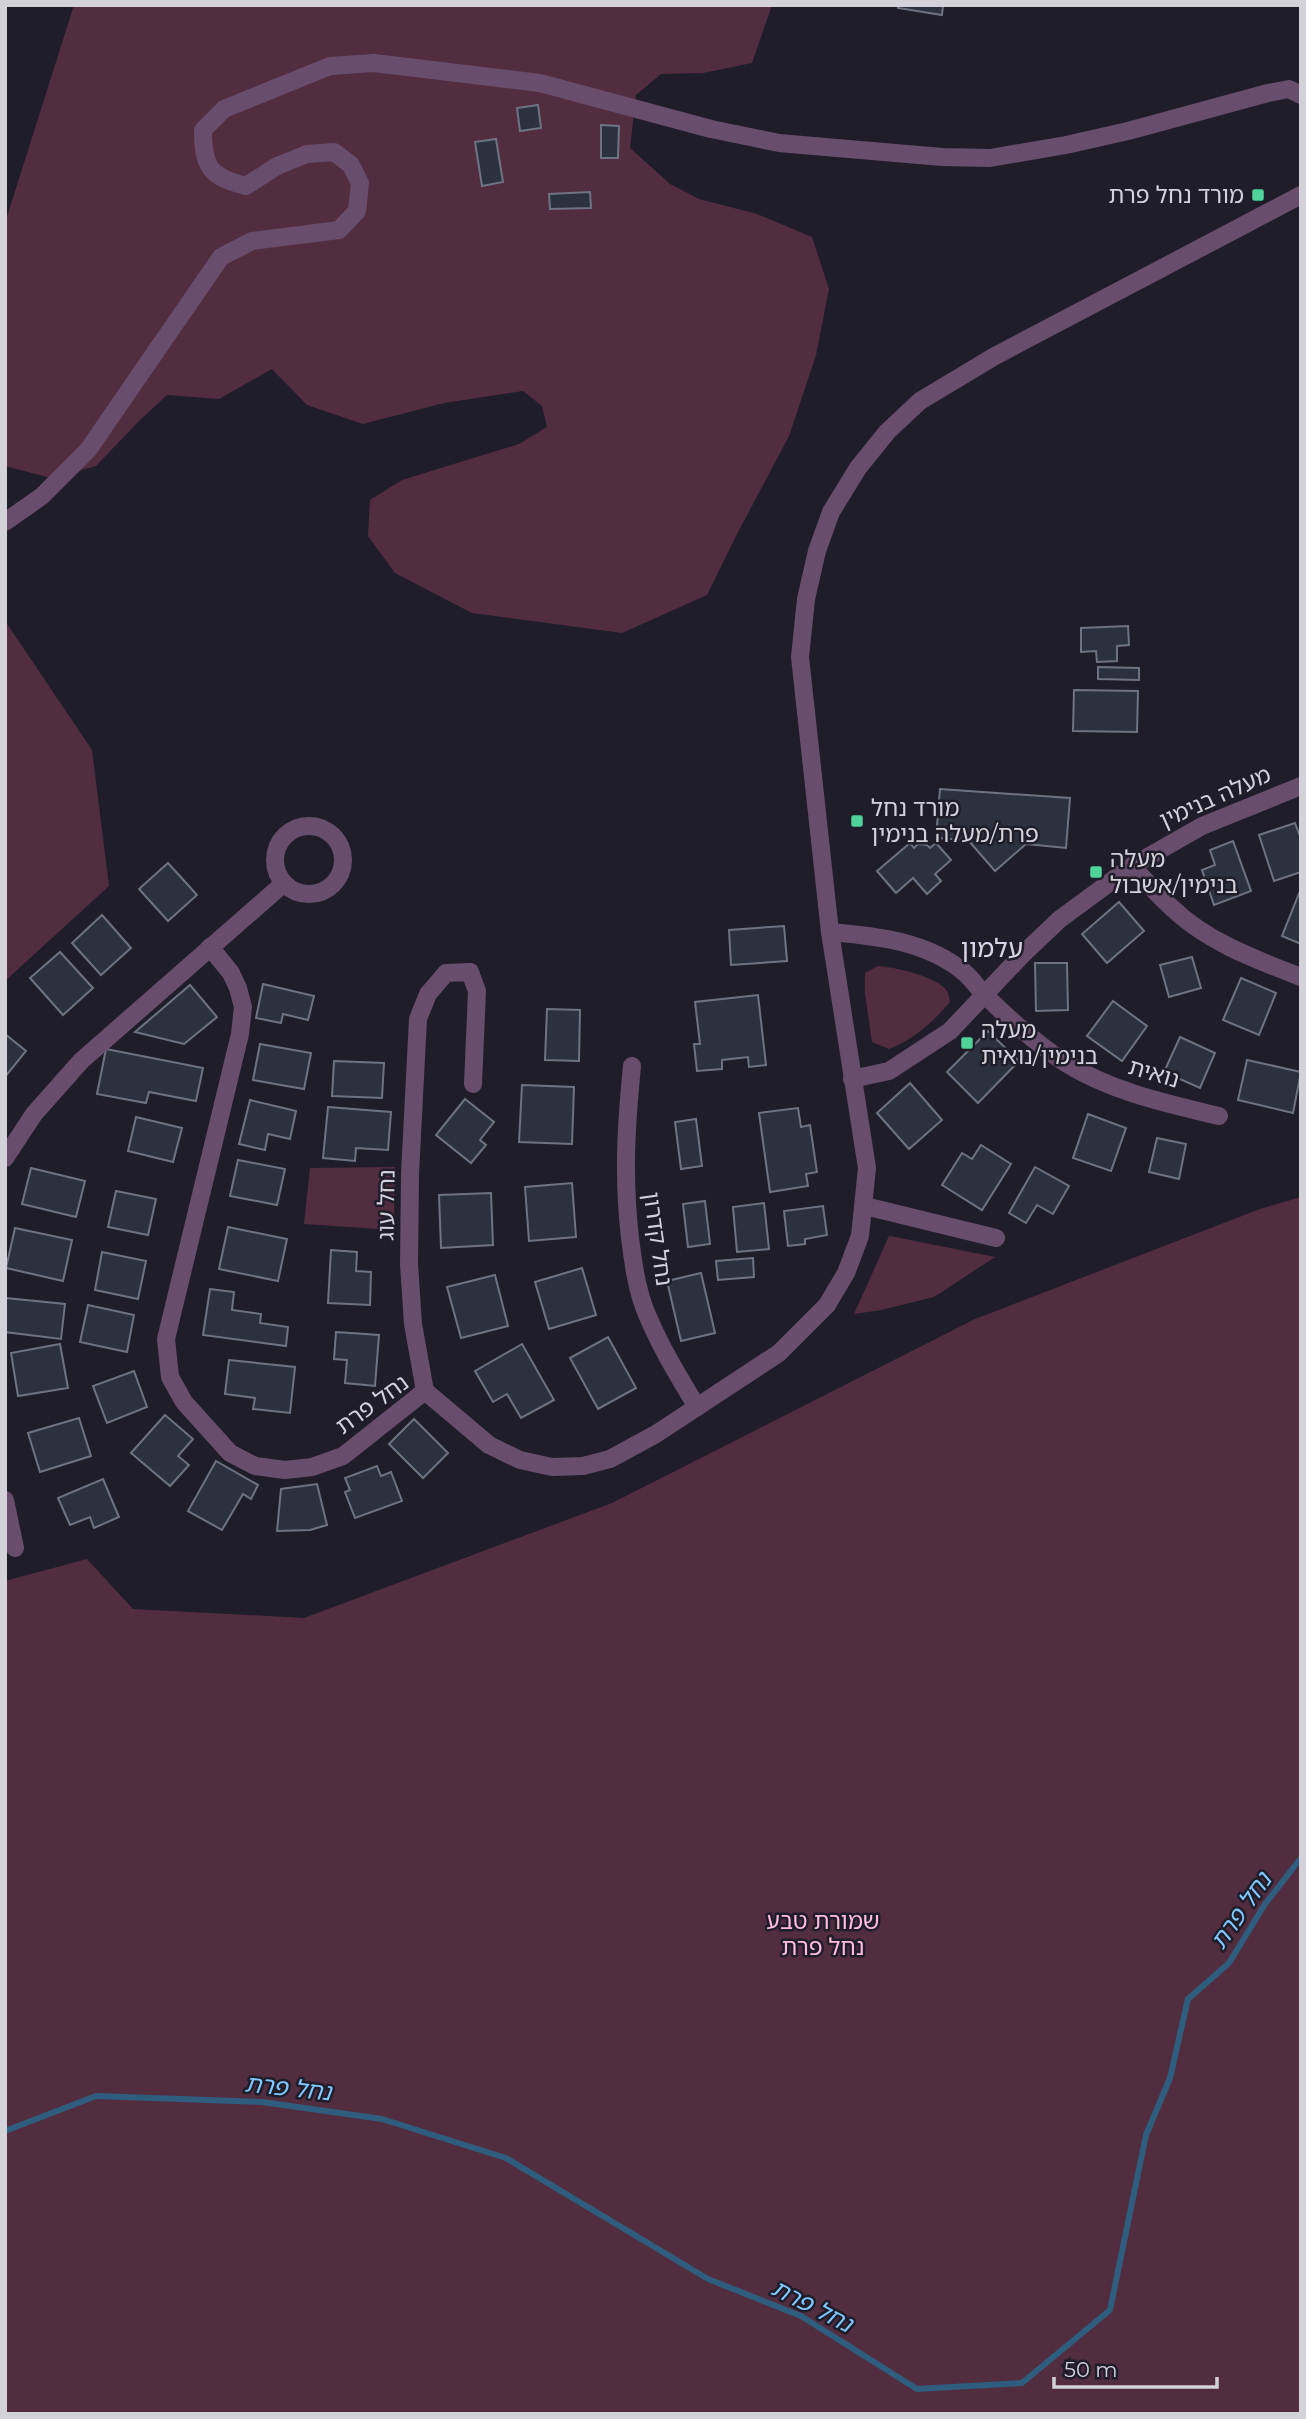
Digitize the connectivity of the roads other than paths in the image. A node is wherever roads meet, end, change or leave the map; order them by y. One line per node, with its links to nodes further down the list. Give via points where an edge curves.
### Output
1 (1297, 91): 3 (street, via 1217,106 1066,145 990,158 942,158 779,143 540,83 374,63 330,66 224,108 203,130 203,157 222,180 246,186 307,154 334,152 351,165 360,183 357,211 339,230 252,241 221,257 88,450 42,496)
2 (1301, 195): 7 (street, נחל פרת, via 995,356 920,401 858,468 831,512 817,551 800,657)
3 (5, 522)
4 (1301, 786): 5 (street, מעלה בנימין, via 1202,826)
5 (1132, 866): 9 (street, via 1170,906 1221,943); 10 (street, מעלה בנימין, via 1060,919)
6 (283, 884): 8 (street)
7 (830, 932): 10 (street, נואית, via 886,937 929,951 965,973); 12 (street, נחל פרת)
8 (210, 947): 15 (street, via 80,1061 34,1114); 18 (street, נחל פרת, via 231,973 243,1007 233,1068 166,1339 170,1377 184,1402 230,1454 255,1466 285,1470 343,1456)
9 (1301, 977)
10 (986, 996): 12 (street, מעלה בנימין, via 950,1031 917,1054 889,1071); 14 (street, נואית, via 1033,1041 1093,1078 1130,1094)
11 (632, 1066): 19 (street, נחל קדרון, via 625,1166 634,1267 656,1336)
12 (852, 1079): 16 (street, נחל פרת, via 867,1168)
13 (473, 1084): 18 (street, נחל עוג, via 477,991 470,971 446,973 428,994 418,1019 410,1174 413,1324)
14 (1219, 1116)
15 (5, 1158)
16 (865, 1206): 17 (street); 19 (street, נחל פרת, via 856,1248 827,1305 779,1353)
17 (996, 1238)
18 (425, 1391): 19 (street, נחל פרת, via 489,1445 520,1460 552,1467 610,1459)
19 (697, 1407)
20 (5, 1500): 21 (street)
21 (15, 1548)

